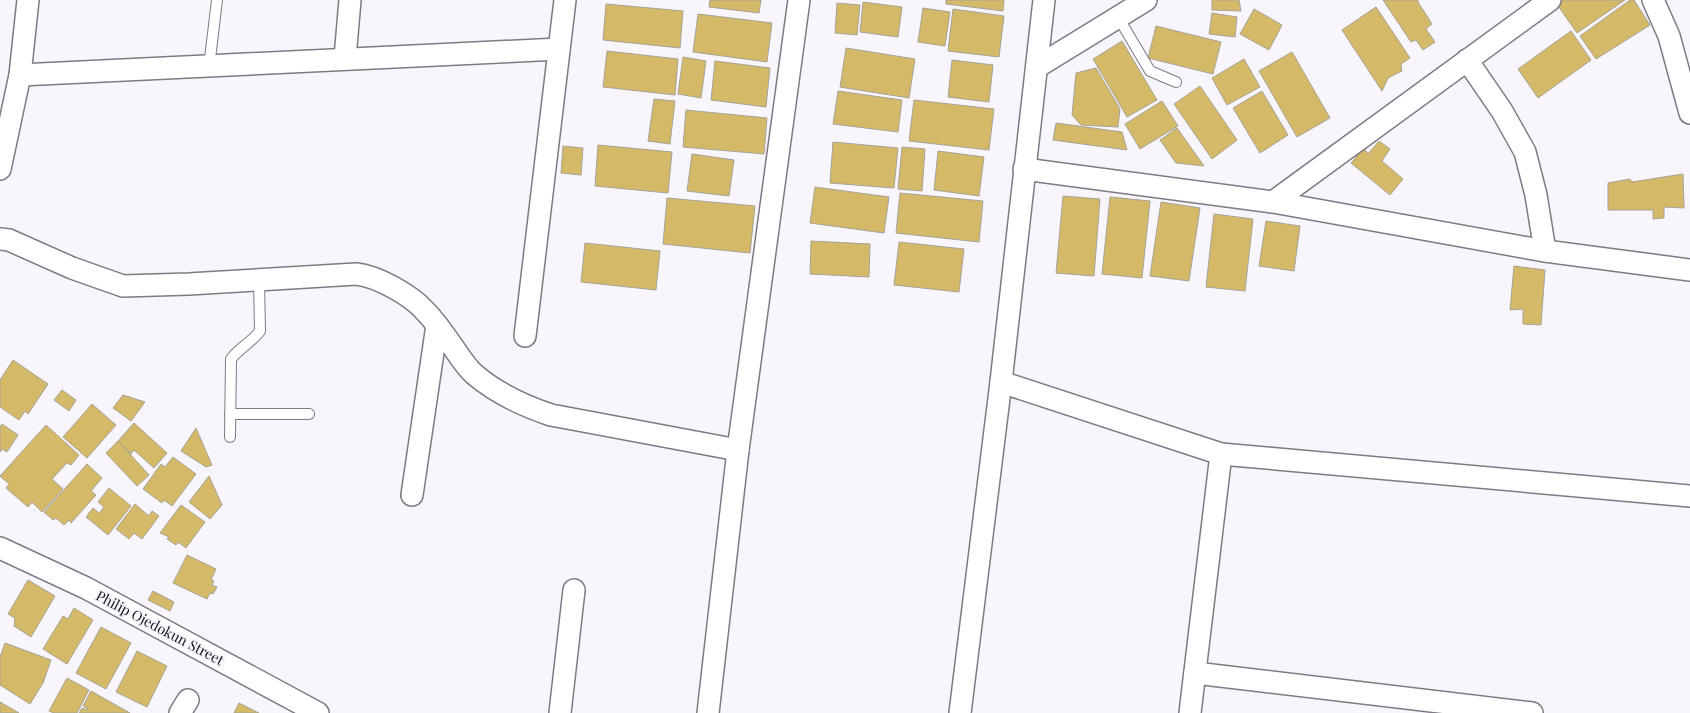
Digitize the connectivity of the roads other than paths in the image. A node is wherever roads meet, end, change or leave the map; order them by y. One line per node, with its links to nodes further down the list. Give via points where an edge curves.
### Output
1 (28, 0): 16 (street)
2 (217, 0): 14 (lane)
3 (350, 0): 12 (street)
4 (565, 0): 11 (street)
5 (799, 0): 32 (street)
6 (1044, 0): 15 (street)
7 (1146, 0): 10 (street)
8 (1550, 0): 13 (street)
9 (1653, 0): 18 (street, via 1669,36)
10 (1118, 17): 15 (street); 17 (lane, via 1150,71)
11 (559, 49): 12 (street); 27 (street)
12 (345, 58): 14 (street)
13 (1466, 60): 21 (street); 23 (street, via 1502,111 1525,152)
14 (208, 67): 16 (street)
15 (1037, 67): 20 (street)
16 (20, 75): 19 (street)
17 (1176, 82)
18 (1690, 112)
19 (0, 169)
20 (1024, 169): 21 (street); 28 (street)
21 (1273, 202): 23 (street)
22 (0, 239): 25 (street, via 123,286)
23 (1545, 252): 24 (street)
24 (1690, 270)
25 (259, 280): 26 (street, via 367,275 416,303); 29 (lane, via 260,331 231,359)
26 (437, 325): 32 (street, via 473,373 497,391 530,408 551,415); 34 (street)
27 (525, 336)
28 (1001, 382): 33 (street); 42 (street)
29 (230, 414): 30 (lane); 31 (lane)
30 (309, 414)
31 (230, 437)
32 (738, 450): 41 (street)
33 (1221, 454): 35 (street); 38 (street)
34 (412, 495)
35 (1690, 496)
36 (0, 548): 39 (street, Philip Ojedokun Street, via 86,588)
37 (574, 590): 40 (street)
38 (1195, 673): 43 (street); 44 (street)
39 (318, 713)
40 (560, 713)
41 (708, 713)
42 (960, 713)
43 (1190, 713)
44 (1532, 713)

